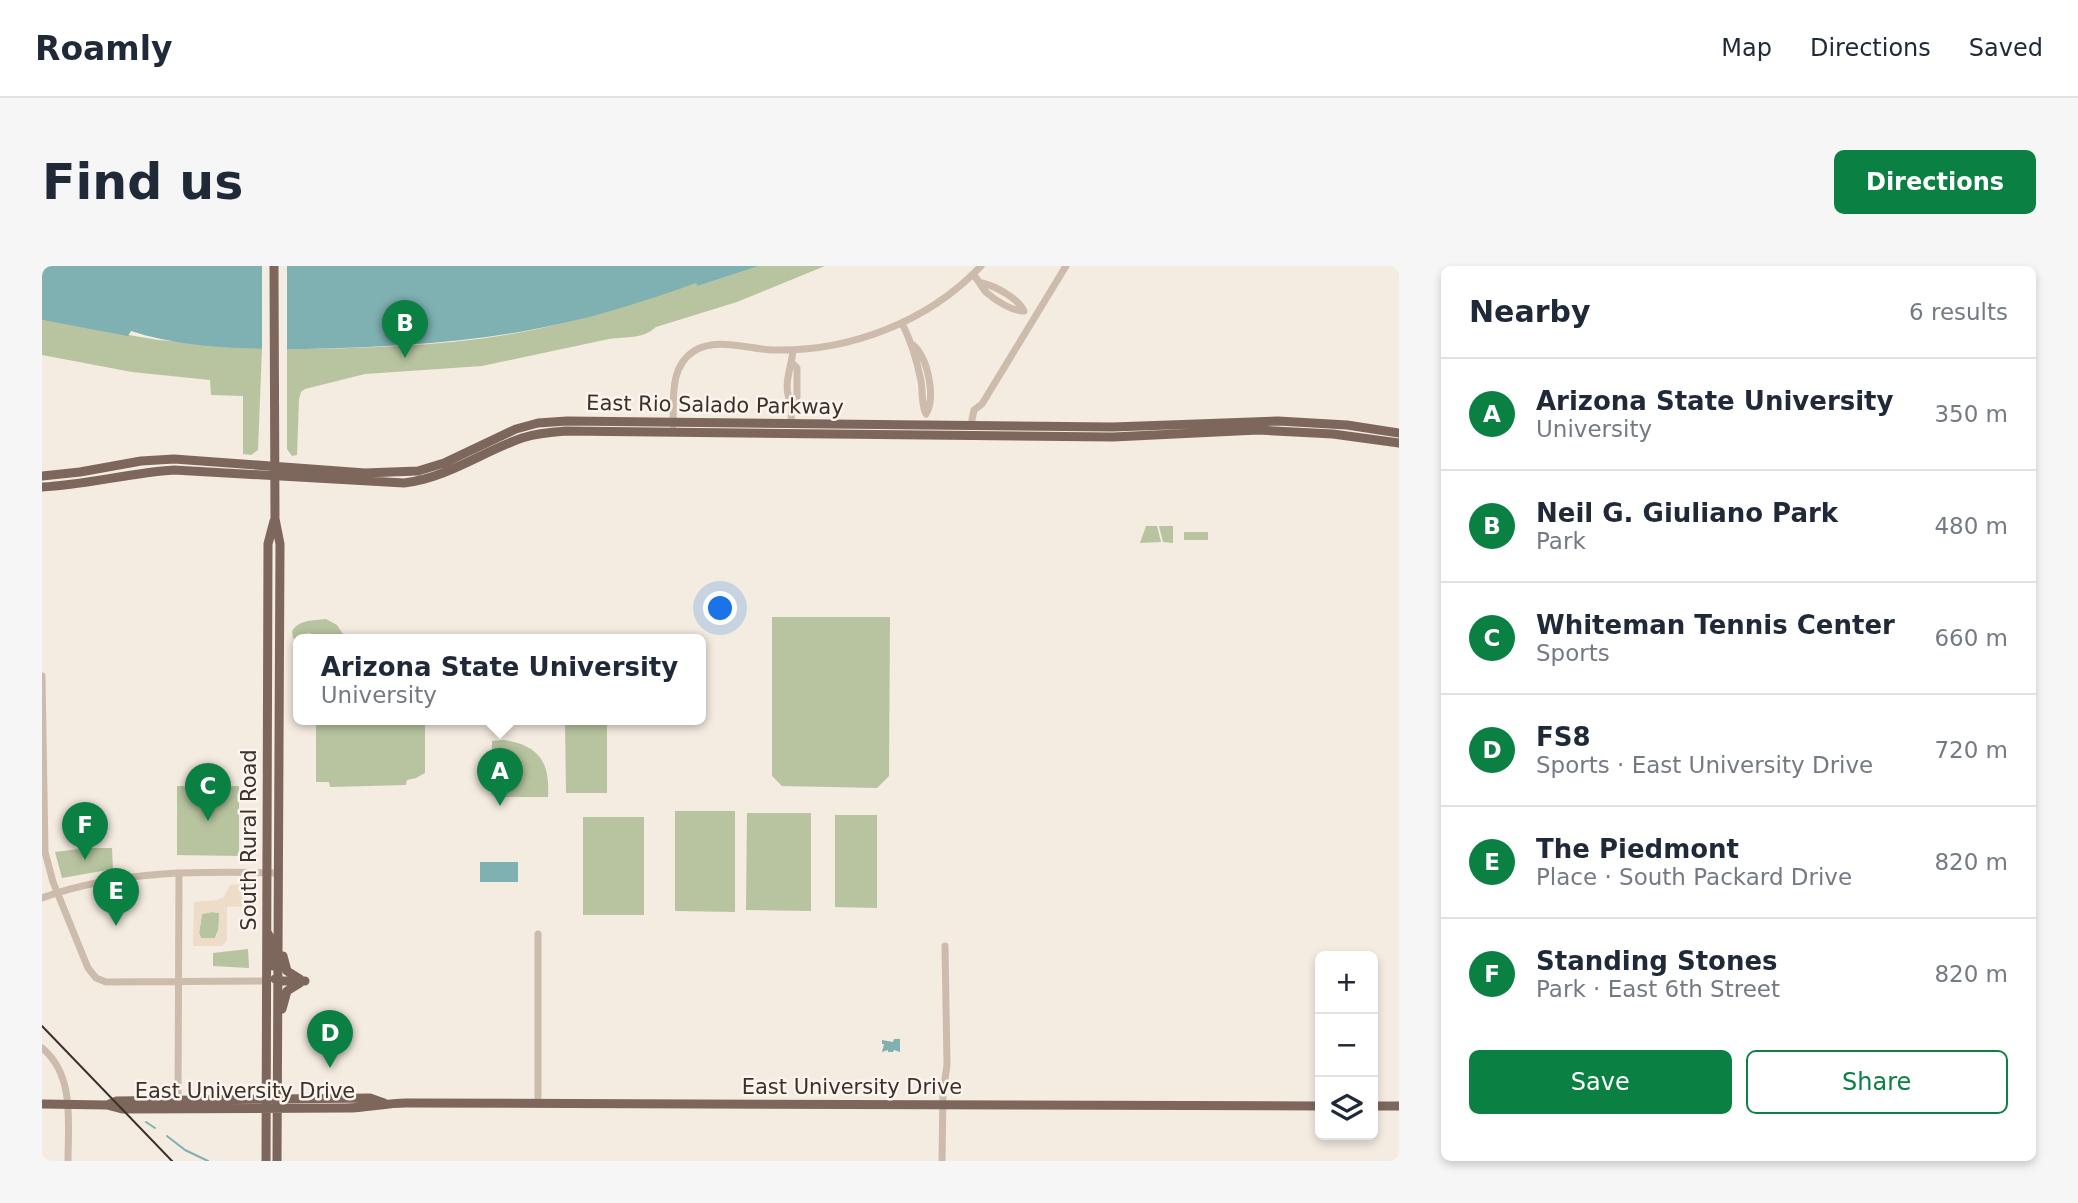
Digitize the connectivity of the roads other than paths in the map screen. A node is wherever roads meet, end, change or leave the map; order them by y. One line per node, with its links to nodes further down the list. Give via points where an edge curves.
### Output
1 (274, 266): 15 (main road, South Rural Road)
2 (981, 266): 4 (street)
3 (1066, 266): 5 (street)
4 (972, 275): 5 (street); 6 (street)
5 (1035, 317): 10 (street, via 974,410)
6 (902, 323): 7 (street, via 848,342); 8 (street, via 912,345)
7 (793, 350): 9 (street, via 788,368); 11 (street, via 718,344 698,349 677,372)
8 (926, 419): 9 (main road, East Rio Salado Parkway); 10 (main road, East Rio Salado Parkway); 13 (street)
9 (791, 423): 11 (main road, East Rio Salado Parkway)
10 (971, 425): 12 (main road, East Rio Salado Parkway, via 1138,427 1279,421)
11 (673, 427): 13 (main road, East Rio Salado Parkway); 15 (main road, East Rio Salado Parkway, via 566,421 529,425 418,471)
12 (1399, 433)
13 (925, 436): 14 (main road, East Rio Salado Parkway, via 1139,437 1258,430)
14 (1399, 443)
15 (275, 471): 16 (main road, East Rio Salado Parkway, via 174,459); 17 (main road, East Rio Salado Parkway, via 144,472); 18 (main road, South Rural Road)
16 (42, 476)
17 (42, 487)
18 (275, 519): 21 (main road, South Rural Road, via 268,544); 22 (main road, South Rural Road, via 280,544)
19 (42, 676): 23 (street, via 44,845)
20 (179, 873): 21 (street); 23 (street, via 113,878); 29 (street)
21 (267, 873): 22 (street); 25 (main road, South Rural Road)
22 (279, 873): 27 (main road, South Rural Road)
23 (57, 892): 24 (street); 29 (street, via 82,957 96,978 106,982)
24 (42, 898)
25 (266, 931): 30 (main road, South Rural Road); 31 (main road, via 273,943 273,975)
26 (538, 934): 37 (street)
27 (279, 942): 31 (main road, South Rural Road); 32 (main road, via 287,971)
28 (945, 946): 41 (street, via 947,1065)
29 (179, 981): 30 (street); 35 (street)
30 (267, 981): 36 (main road, South Rural Road)
31 (279, 981): 32 (main road); 33 (main road, South Rural Road)
32 (305, 981): 33 (main road, via 287,991)
33 (278, 1028): 40 (main road, South Rural Road)
34 (42, 1048): 39 (street, via 61,1071)
35 (178, 1100): 36 (main road, East University Drive); 42 (main road, East University Drive)
36 (266, 1103): 40 (main road, East University Drive); 42 (main road, East University Drive, via 122,1109); 47 (main road, South Rural Road)
37 (538, 1103): 40 (main road, East University Drive); 41 (main road, East University Drive)
38 (42, 1104): 39 (main road, East University Drive)
39 (68, 1104): 42 (main road, East University Drive); 46 (street)
40 (277, 1104): 48 (main road, South Rural Road)
41 (943, 1104): 43 (main road, East University Drive); 49 (street)
42 (107, 1105)
43 (1315, 1106)
44 (1378, 1106): 45 (main road)
45 (1399, 1106)
46 (68, 1161)
47 (266, 1161)
48 (278, 1161)
49 (942, 1161)

